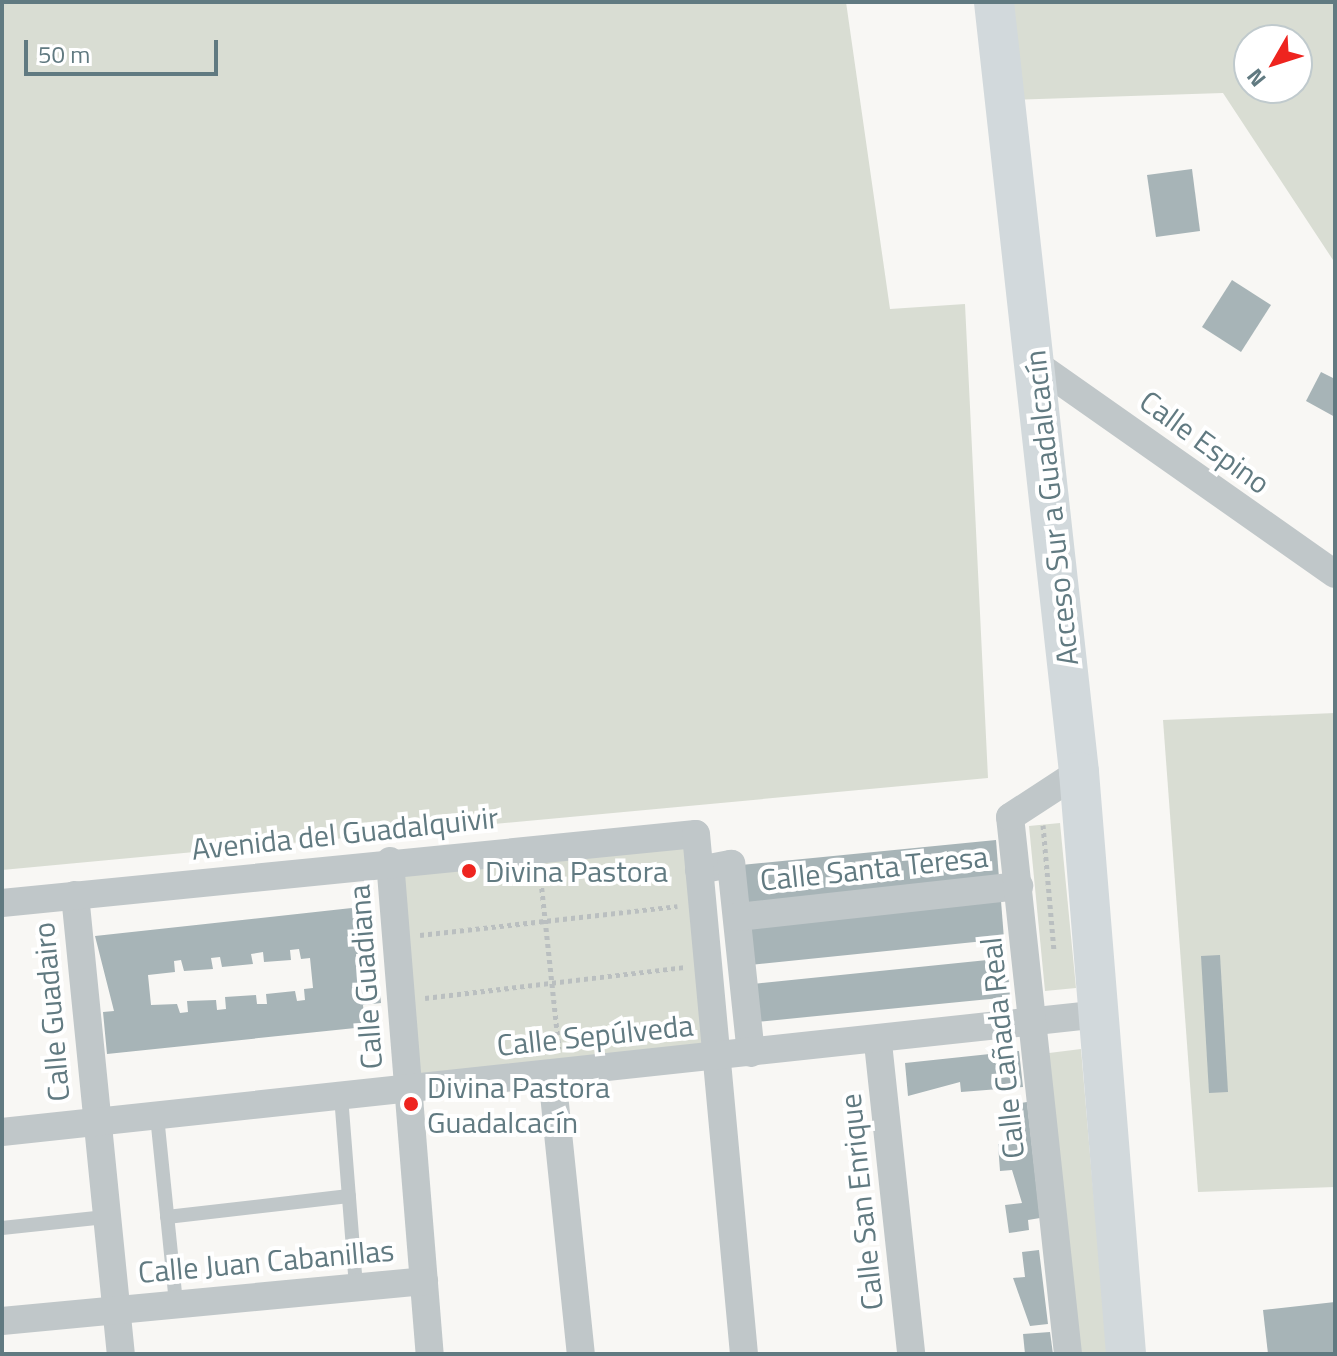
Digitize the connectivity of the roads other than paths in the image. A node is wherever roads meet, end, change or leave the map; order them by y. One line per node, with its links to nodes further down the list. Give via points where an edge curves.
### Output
1 (994, 2): 2 (street, Acceso Sur a Guadalcacín)
2 (1036, 364): 3 (street, Calle Espino); 4 (street, Acceso Sur a Guadalcacín)
3 (1335, 574)
4 (1079, 772): 7 (street, Calle Cañada Real, via 1010,817); 11 (street, Acceso Sur a Guadalcacín)
5 (390, 861): 6 (street, Avenida del Guadalquivir, via 696,834); 8 (street, Avenida del Guadalquivir); 17 (street, Calle Guadiana)
6 (699, 870): 10 (street, via 731,864); 15 (street)
7 (1019, 886): 10 (street, Calle Santa Teresa); 12 (street, Calle Cañada Real)
8 (75, 895): 9 (street, Avenida del Guadalquivir); 20 (street, Calle Guadairo)
9 (2, 903)
10 (738, 917): 14 (street)
11 (1100, 1014): 12 (street, Calle Sepúlveda); 37 (street, Acceso Sur a Guadalcacín)
12 (1036, 1022): 13 (street, Calle Sepúlveda); 36 (street, Calle Cañada Real)
13 (878, 1043): 14 (street, Calle Sepúlveda); 35 (street, Calle San Enrique)
14 (751, 1053): 15 (street, Calle Sepúlveda)
15 (717, 1056): 16 (street, Calle Sepúlveda); 34 (street)
16 (557, 1075): 17 (street, Calle Sepúlveda); 33 (street)
17 (407, 1088): 18 (street, Calle Sepúlveda); 26 (street, Calle Guadiana)
18 (341, 1096): 19 (street, Calle Sepúlveda); 22 (lane)
19 (157, 1116): 20 (street, Calle Sepúlveda); 24 (lane)
20 (95, 1123): 21 (street, Calle Sepúlveda); 23 (street, Calle Guadairo)
21 (2, 1132)
22 (349, 1196): 24 (lane); 27 (lane)
23 (105, 1217): 25 (lane); 29 (street, Calle Guadairo)
24 (167, 1217): 28 (lane)
25 (2, 1228)
26 (424, 1281): 27 (street, Calle Juan Cabanillas); 32 (street, Calle Guadiana)
27 (356, 1287): 28 (street, Calle Juan Cabanillas)
28 (176, 1304): 29 (street, Calle Juan Cabanillas)
29 (115, 1310): 30 (street, Calle Juan Cabanillas); 31 (street, Calle Guadairo)
30 (2, 1321)
31 (121, 1354)
32 (430, 1354)
33 (581, 1354)
34 (744, 1354)
35 (911, 1354)
36 (1068, 1354)
37 (1126, 1354)

